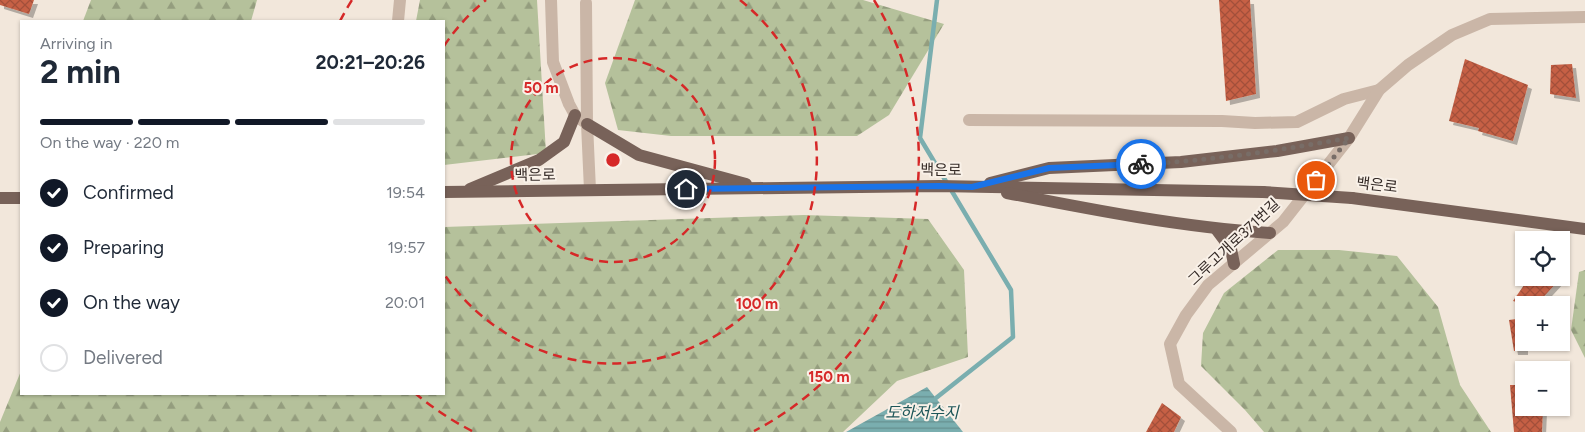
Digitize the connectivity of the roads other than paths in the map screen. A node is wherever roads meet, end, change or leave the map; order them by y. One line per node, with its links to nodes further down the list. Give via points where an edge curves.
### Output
1 (400, 0): 5 (street)
2 (551, 0): 7 (street, via 553,62)
3 (586, 3): 9 (street)
4 (1585, 17): 6 (street, 그루고개로371번길, via 1490,19 1452,35 1408,65)
5 (398, 20)
6 (1380, 90): 8 (street, via 1344,99 1297,122); 10 (street, 그루고개로371번길)
7 (575, 115): 9 (street); 15 (main road, via 564,142 539,160)
8 (969, 120)
9 (587, 124): 12 (main road, via 639,156); 13 (street)
10 (1349, 138): 11 (main road, via 1277,151 1181,162 1049,168); 20 (street, 그루고개로371번길, via 1283,222)
11 (966, 187): 12 (main road, 백은로); 18 (main road); 19 (main road, 백은로, bridge, via 1263,192 1352,198)
12 (762, 188): 13 (main road, 백은로)
13 (590, 190): 15 (main road, 백은로)
14 (445, 192): 15 (main road, 백은로)
15 (463, 192)
16 (0, 198): 17 (main road)
17 (20, 198)
18 (1216, 229): 20 (main road); 21 (main road, via 1231,249)
19 (1585, 229)
20 (1270, 233): 21 (street, 그루고개로371번길)
21 (1234, 264): 22 (street, 그루고개로371번길, via 1208,285 1170,344 1179,384)
22 (1231, 432)

